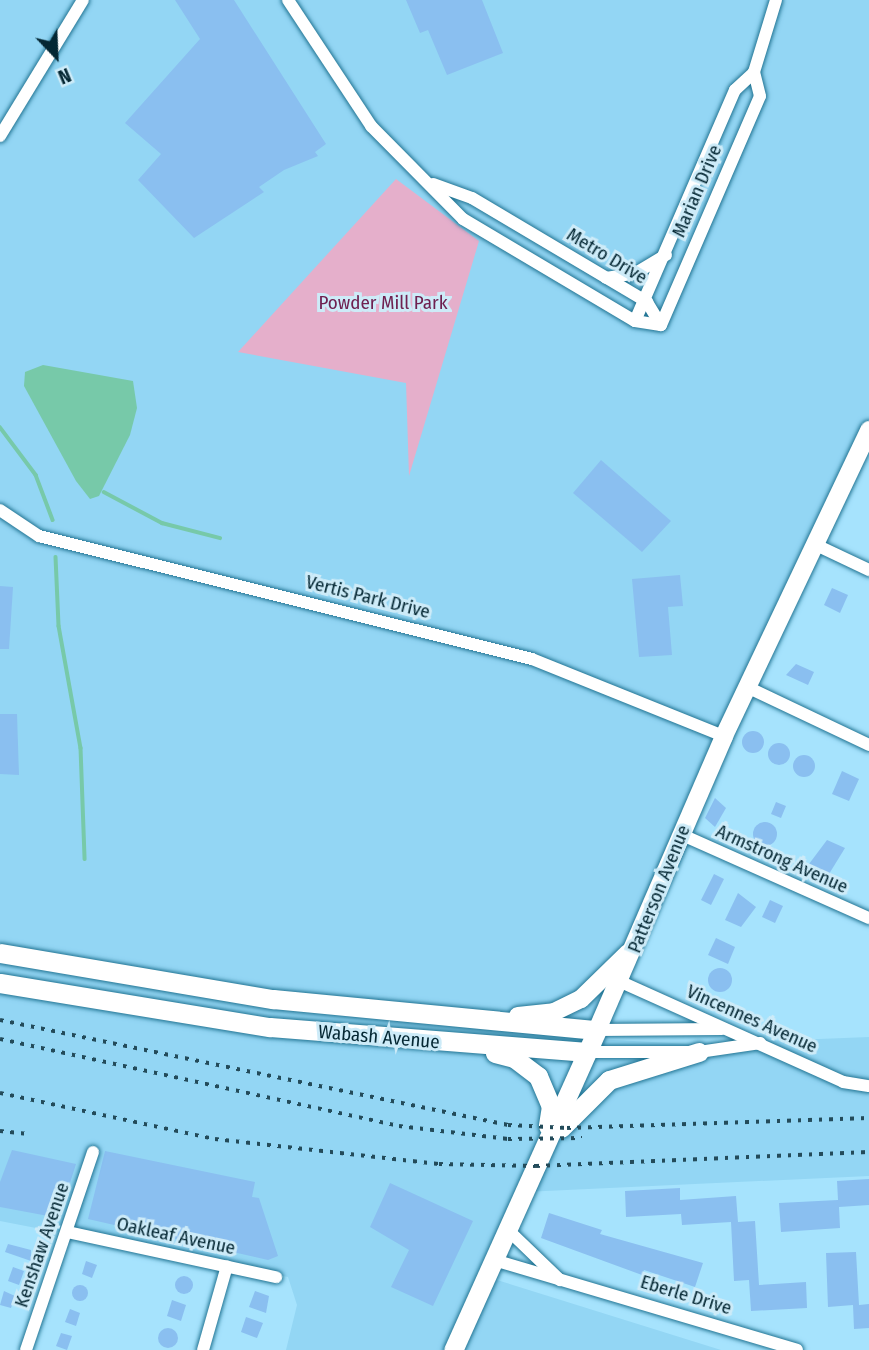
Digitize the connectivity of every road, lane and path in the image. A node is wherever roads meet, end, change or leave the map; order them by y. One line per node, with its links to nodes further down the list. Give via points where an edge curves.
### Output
1 (83, 0): 5 (street)
2 (288, 0): 6 (street, Metro Drive, via 371,126)
3 (776, 0): 4 (street, Marian Drive)
4 (754, 72): 7 (street, Marian Drive, via 734,90); 11 (street, Marian Drive, via 760,96)
5 (0, 136)
6 (429, 183): 8 (street, Metro Drive, via 472,198); 10 (street, Metro Drive, via 463,219)
7 (666, 255): 8 (street, Marian Drive, via 636,273); 9 (street, Marian Drive)
8 (606, 278): 9 (street, Metro Drive)
9 (647, 302): 10 (street, Marian Drive); 11 (street, Metro Drive)
10 (635, 321): 11 (street, Metro Drive)
11 (661, 325)
12 (869, 430): 14 (main road, Patterson Avenue)
13 (0, 510): 17 (street, Vertis Park Drive, via 39,536 532,659)
14 (816, 545): 15 (street); 16 (main road, Patterson Avenue)
15 (869, 570)
16 (747, 687): 17 (main road, Patterson Avenue); 18 (street)
17 (724, 736): 19 (main road, Patterson Avenue)
18 (869, 745)
19 (680, 834): 20 (street, Armstrong Avenue); 21 (main road, Patterson Avenue)
20 (869, 918)
21 (646, 927): 23 (main road, Patterson Avenue); 25 (main road, via 606,979 554,1012)
22 (0, 953): 25 (main road, Wabash Avenue, via 155,983)
23 (621, 982): 26 (street, Vincennes Avenue); 27 (main road, Patterson Avenue)
24 (0, 983): 28 (main road, Wabash Avenue, via 167,1014)
25 (449, 1018): 27 (main road, Wabash Avenue)
26 (729, 1029): 27 (street, Wabash Avenue); 29 (street, Vincennes Avenue)
27 (597, 1030): 30 (main road, Patterson Avenue)
28 (449, 1043): 30 (main road, Wabash Avenue); 34 (main road, via 514,1058 538,1076 551,1106)
29 (761, 1043): 31 (street, Wabash Avenue); 32 (street, Vincennes Avenue, via 843,1082)
30 (587, 1052): 31 (street, Wabash Avenue); 34 (main road, Patterson Avenue)
31 (699, 1052): 34 (main road, via 609,1080 575,1110)
32 (869, 1086)
33 (93, 1152): 36 (street, Kenshaw Avenue)
34 (541, 1154): 35 (main road, Patterson Avenue)
35 (507, 1229): 37 (main road, Patterson Avenue); 40 (street)
36 (67, 1232): 38 (street, Oakleaf Avenue); 41 (street, Kenshaw Avenue)
37 (494, 1260): 40 (street, Eberle Drive); 43 (main road, Patterson Avenue)
38 (227, 1266): 39 (street, Oakleaf Avenue); 42 (street)
39 (276, 1277)
40 (562, 1283): 44 (street, Eberle Drive, via 643,1301)
41 (26, 1350)
42 (203, 1350)
43 (453, 1350)
44 (797, 1350)

